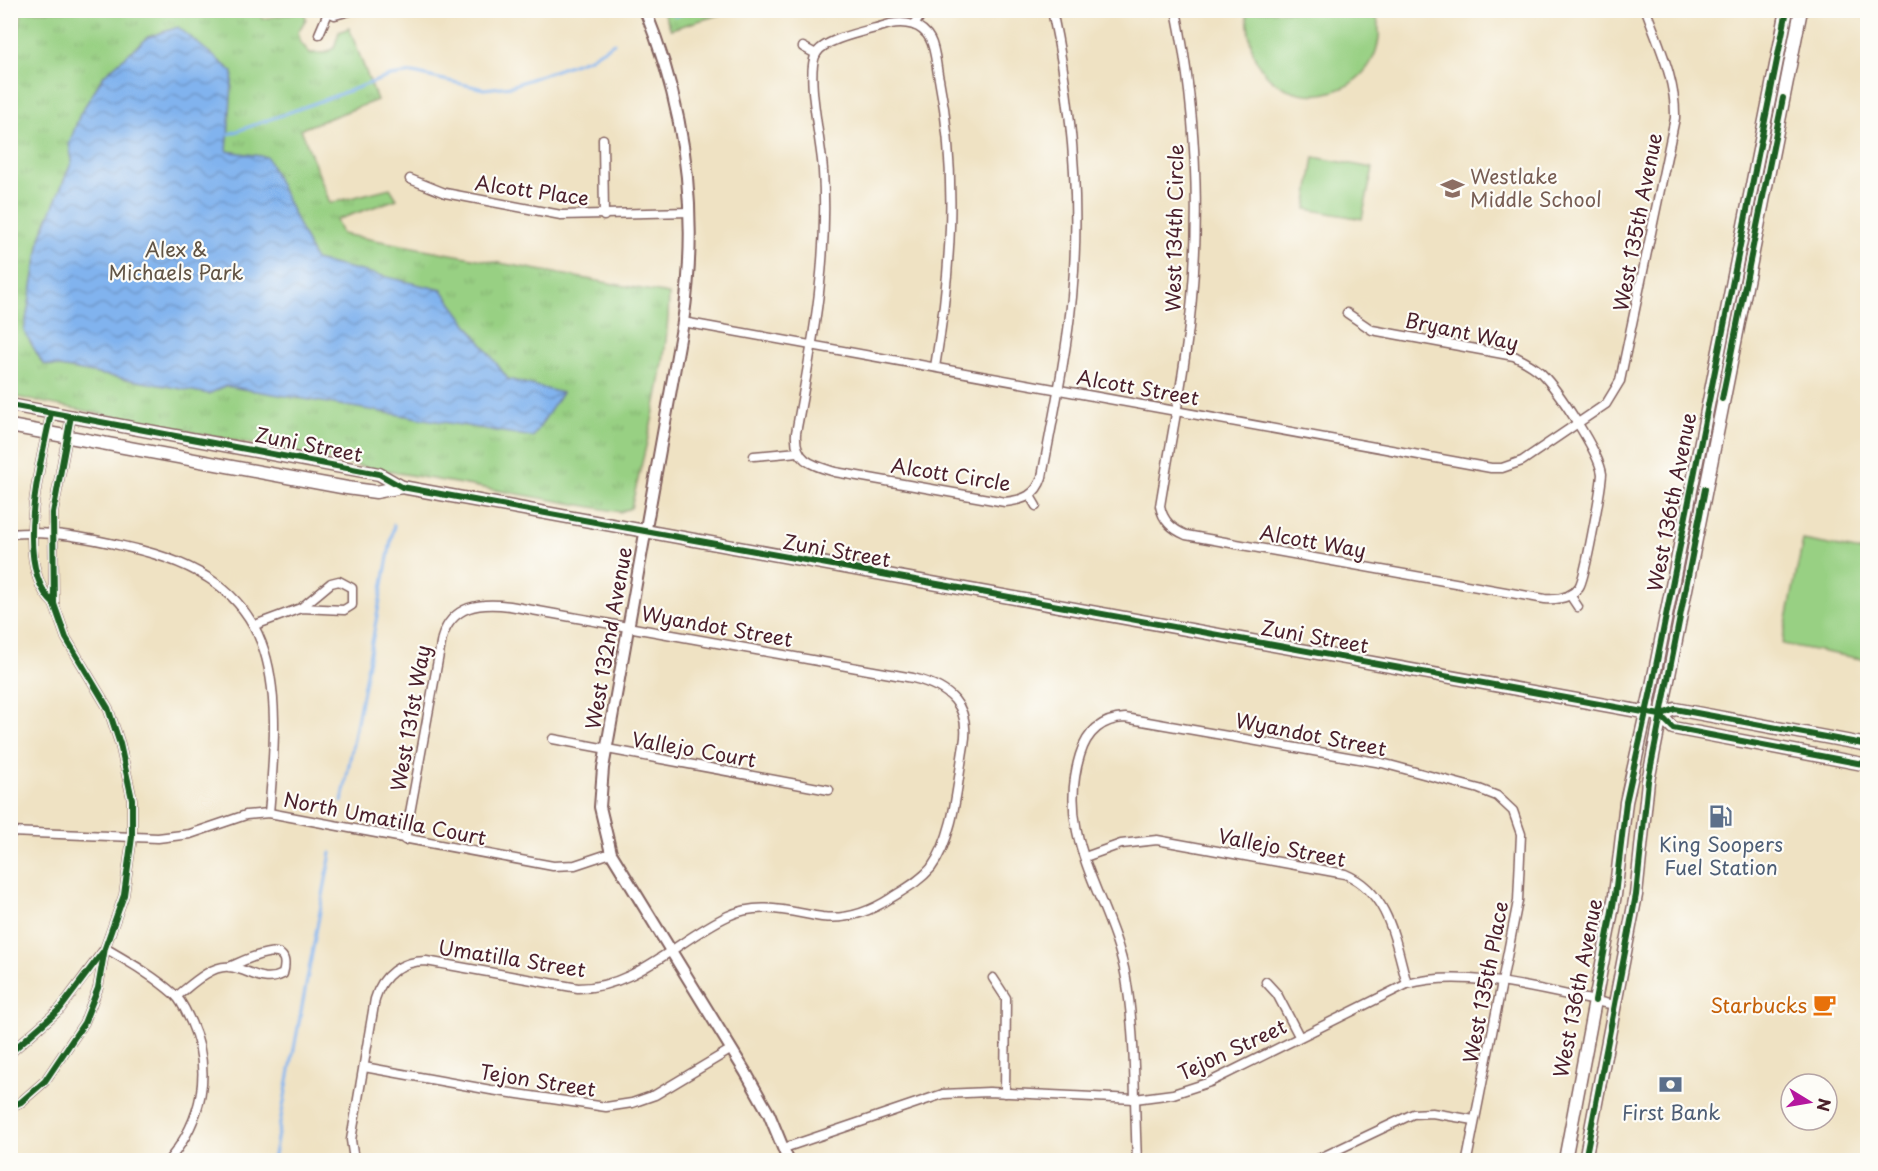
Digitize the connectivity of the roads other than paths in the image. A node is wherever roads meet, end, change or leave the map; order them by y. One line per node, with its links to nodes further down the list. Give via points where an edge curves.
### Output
1 (354, 10): 8 (street, via 338,15)
2 (645, 10): 16 (street, West 132nd Avenue, via 666,65 679,118)
3 (1052, 10): 22 (street, via 1068,96 1076,189 1072,294)
4 (1176, 10): 26 (street, West 134th Circle, via 1191,123 1195,206 1189,327)
5 (1646, 10): 29 (street, West 135th Avenue, via 1670,75 1675,118 1620,381 1606,404)
6 (1787, 10): 23 (main road, West 136th Avenue)
7 (1801, 10): 24 (main road, West 136th Avenue)
8 (326, 12): 11 (street)
9 (922, 12): 10 (street)
10 (914, 25): 13 (street, via 890,24 838,39); 21 (street, via 931,44 948,151 949,262)
11 (319, 34)
12 (803, 47): 13 (street)
13 (816, 54): 20 (street, via 812,81 825,203 822,282)
14 (603, 140): 17 (street)
15 (410, 179): 17 (street, Alcott Place, via 428,189 503,204 561,215)
16 (690, 212): 17 (street, Alcott Place); 19 (street, West 132nd Avenue, via 690,264)
17 (604, 216)
18 (1347, 314): 29 (street, Bryant Way, via 1372,330 1514,356 1531,364)
19 (683, 322): 20 (street, Alcott Street); 40 (street, West 132nd Avenue)
20 (812, 345): 21 (street, Alcott Street); 33 (street, via 796,433)
21 (935, 367): 22 (street, Alcott Street)
22 (1058, 389): 26 (street, Alcott Street); 36 (street, Alcott Circle, via 1042,477)
23 (1709, 396): 24 (main road); 52 (main road, West 136th Avenue)
24 (1722, 399): 53 (main road, West 136th Avenue)
25 (10, 405): 27 (main road, Zuni Street)
26 (1176, 411): 29 (street, Alcott Street, via 1491,468 1517,464); 38 (street, via 1160,506)
27 (51, 412): 28 (main road, Zuni Street); 31 (street)
28 (71, 416): 32 (street); 35 (main road, Zuni Street, via 379,474)
29 (1577, 424): 44 (street, Bryant Way, via 1599,461 1602,474 1582,580)
30 (10, 426): 31 (main road, Zuni Street)
31 (47, 432): 32 (main road, Zuni Street); 41 (street)
32 (67, 438): 35 (main road, Zuni Street, via 347,488 376,492); 43 (street)
33 (798, 453): 34 (street); 36 (street, Alcott Circle, via 808,464 835,472 1005,502)
34 (754, 456)
35 (402, 487): 40 (main road, Zuni Street)
36 (1030, 496): 37 (street)
37 (1036, 506)
38 (1166, 521): 39 (street); 44 (street, Alcott Way, via 1186,534 1545,599)
39 (1157, 528)
40 (646, 532): 50 (street, West 132nd Avenue); 52 (main road, Zuni Street)
41 (32, 533): 42 (street); 43 (street); 45 (street, via 38,581 43,594)
42 (10, 534)
43 (52, 534): 45 (street); 49 (street, via 160,554 189,565 220,586)
44 (1570, 595): 46 (street)
45 (54, 604): 62 (street, via 66,638 108,708 132,799)
46 (1578, 607)
47 (301, 608): 47 (street, via 344,610 352,604 352,588 339,581 331,583); 49 (street)
48 (462, 610): 50 (street, Wyandot Street, via 494,603); 63 (street, West 131st Way, via 450,621 442,638)
49 (255, 626): 60 (street, via 268,659 273,689 275,739)
50 (629, 627): 51 (street, Wyandot Street, via 913,678 940,687); 56 (street, West 132nd Avenue)
51 (958, 704): 67 (street, Umatilla Street, via 966,730 950,822 932,866 918,880 880,906 850,916 831,918 766,908 737,912)
52 (1645, 713): 53 (main road, Zuni Street); 74 (main road, West 136th Avenue, via 1626,802 1615,895)
53 (1660, 716): 55 (main road, Zuni Street, via 1676,709); 57 (main road, Zuni Street, via 1673,728); 75 (main road, West 136th Avenue, via 1645,799 1636,895)
54 (553, 739): 56 (street, Vallejo Court)
55 (1868, 746)
56 (606, 750): 58 (street, Vallejo Court); 64 (street, West 132nd Avenue, via 600,807)
57 (1868, 765)
58 (829, 790)
59 (1513, 811): 65 (street, Wyandot Street, via 1497,796 1479,789 1362,759 1137,719 1111,719 1097,726 1082,750 1072,799 1074,824); 71 (street, West 135th Place, via 1521,834 1520,874)
60 (269, 813): 62 (street, North Umatilla Court, via 226,820 190,834); 63 (street, North Umatilla Court)
61 (10, 832): 62 (street, North Umatilla Court)
62 (132, 837): 66 (street, via 124,895)
63 (405, 840): 64 (street, North Umatilla Court, via 560,867)
64 (611, 853): 67 (street, West 132nd Avenue)
65 (1085, 857): 72 (street, Vallejo Street, via 1121,844 1158,840 1345,874 1366,886 1382,904); 81 (street, via 1126,977)
66 (105, 948): 73 (street); 78 (street, via 60,1009); 82 (street, via 98,988 84,1023 45,1080)
67 (670, 951): 77 (street, West 132nd Avenue); 79 (street, Umatilla Street, via 620,980 588,988 423,961 404,964 383,981 375,999)
68 (229, 967): 68 (street, via 273,979 283,974 285,965 275,952 267,951); 73 (street, via 214,970)
69 (993, 978): 80 (street, via 1006,998)
70 (1266, 982): 76 (street, via 1277,994)
71 (1501, 983): 72 (street, Tejon Street, via 1448,977); 74 (street, Tejon Street); 83 (street, West 135th Place)
72 (1407, 984): 76 (street, Tejon Street)
73 (177, 996): 85 (street, via 200,1047 203,1086 190,1130)
74 (1595, 1001): 75 (street, Tejon Street); 91 (main road, West 136th Avenue)
75 (1615, 1005): 92 (main road, West 136th Avenue)
76 (1299, 1036): 81 (street, Tejon Street, via 1200,1086)
77 (730, 1050): 79 (street, Tejon Street, via 655,1095 606,1107); 84 (street, West 132nd Avenue, via 769,1114)
78 (10, 1053)
79 (364, 1066): 86 (street, via 351,1140)
80 (1005, 1093): 81 (street, Tejon Street); 84 (street, Tejon Street, via 955,1092 928,1097)
81 (1135, 1099): 88 (street)
82 (10, 1107)
83 (1474, 1120): 89 (street, via 1413,1114); 90 (street, West 135th Place)
84 (784, 1148): 87 (street, West 132nd Avenue)
85 (169, 1161)
86 (354, 1161)
87 (788, 1161)
88 (1137, 1161)
89 (1316, 1161)
90 (1467, 1161)
91 (1564, 1161)
92 (1585, 1161)

